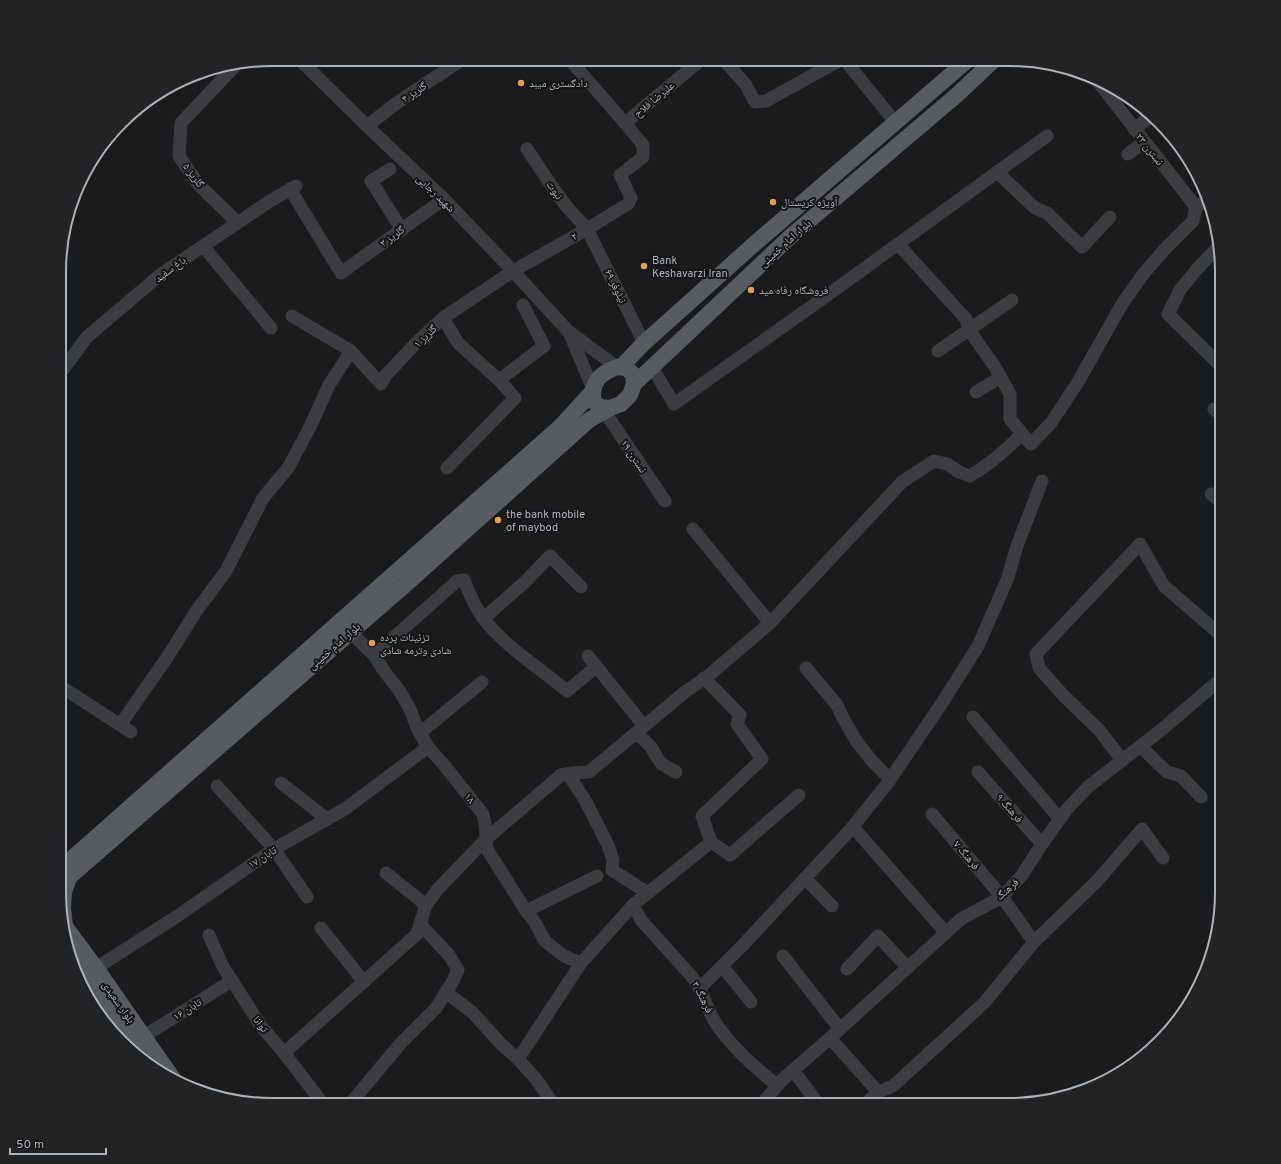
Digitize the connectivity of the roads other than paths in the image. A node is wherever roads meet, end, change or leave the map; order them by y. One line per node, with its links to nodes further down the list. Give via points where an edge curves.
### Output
1 (306, 66): 15 (street, شهید رجایی)
2 (452, 66): 15 (street, گلریز ۴)
3 (575, 66): 14 (street, علیرضا فلاح)
4 (694, 66): 14 (street, علیرضا فلاح)
5 (729, 66): 6 (street, via 746,85 755,102 766,101)
6 (830, 66)
7 (849, 66): 13 (street)
8 (961, 66): 13 (main road, بلوار امام خمینی)
9 (988, 66): 48 (main road, بلوار امام خمینی, via 791,236)
10 (226, 71): 28 (street, گلریز ۵, via 182,123 179,156 198,184)
11 (1104, 89): 16 (street, نسترن ۲۳)
12 (1147, 119): 16 (street)
13 (896, 122): 43 (main road, بلوار امام خمینی)
14 (625, 123): 23 (street, علیرضا فلاح, via 643,145 643,157 620,175)
15 (367, 126): 24 (street, شهید رجایی)
16 (1134, 129): 18 (street, نسترن ۲۳)
17 (1047, 136): 22 (street)
18 (1144, 142): 20 (street); 26 (street, نسترن ۲۳)
19 (527, 148): 29 (street, نبوت, via 555,191)
20 (1128, 154)
21 (390, 169): 30 (street, via 371,181)
22 (997, 172): 27 (street, via 1035,208 1046,213 1082,246); 31 (street)
23 (631, 198): 29 (street, ۲, via 628,204)
24 (444, 199): 30 (street, گلریز ۳); 34 (street, شهید رجایی)
25 (1203, 202): 26 (street)
26 (1196, 208): 56 (street, via 1193,221 1144,273 1122,304 1078,382 1051,423 1030,444)
27 (1110, 217)
28 (237, 222): 32 (street, باغ سفید); 35 (street, باغ سفید, via 293,188)
29 (587, 229): 34 (street, ۲); 43 (street, نیلوفر ۶۹)
30 (402, 230): 35 (street, گلریز ۳)
31 (898, 244): 41 (street, via 966,319); 48 (street, via 674,404)
32 (203, 246): 40 (street); 47 (street, باغ سفید, via 160,275 87,337)
33 (1214, 253): 46 (street, via 1180,290 1168,314)
34 (513, 271): 39 (street, گلریز ۱); 42 (street, شهید رجایی)
35 (341, 273)
36 (1012, 300): 41 (street)
37 (523, 305): 51 (street, via 544,346)
38 (292, 316): 44 (street)
39 (443, 318): 44 (street, گلریز ۱, via 386,375 381,384); 51 (street, via 458,343)
40 (271, 328)
41 (969, 330): 45 (street); 50 (street)
42 (568, 331): 49 (street); 53 (street)
43 (644, 343): 49 (main road, بلوار امام خمینی)
44 (351, 351): 75 (street, via 329,385 288,468 263,498 226,571 197,610 126,728)
45 (938, 351)
46 (1215, 360)
47 (66, 365)
48 (652, 366): 52 (main road, بلوار امام خمینی)
49 (619, 367): 52 (main road, via 626,368 633,374); 53 (main road, via 606,371 597,380)
50 (1000, 377): 54 (street); 56 (street, via 1010,394 1010,419)
51 (499, 380): 57 (street, via 514,398)
52 (634, 384): 55 (main road, via 630,395 621,404)
53 (593, 390): 55 (main road, via 594,401); 100 (main road, بلوار امام خمینی, via 561,426)
54 (976, 392)
55 (607, 410): 61 (street, نسترن ۱۹); 67 (main road, بلوار امام خمینی, via 589,420)
56 (1022, 434): 65 (street, via 1006,451 970,476 934,460 902,482)
57 (447, 468)
58 (1042, 481): 85 (street, via 1007,580 978,646)
59 (1211, 494): 60 (street)
60 (1215, 497)
61 (665, 501)
62 (693, 529): 65 (street)
63 (581, 587): 64 (street, via 550,556)
64 (484, 618): 68 (street, via 472,600 464,580 457,581); 70 (street, via 514,649 567,691)
65 (770, 623): 72 (street)
66 (1215, 630): 81 (street, via 1164,586 1140,544 1036,654 1039,668 1100,731)
67 (350, 632): 68 (street, ۱۸); 101 (main road, بلوار امام خمینی)
68 (374, 655): 78 (street, ۱۸, via 399,690)
69 (588, 656): 70 (street)
70 (596, 666): 77 (street)
71 (806, 668): 85 (street, via 837,705 857,742)
72 (704, 678): 77 (street); 95 (street, via 740,715 737,724 762,759 702,816)
73 (482, 682): 78 (street)
74 (1215, 684): 79 (street, فرهنگ)
75 (66, 690)
76 (973, 717): 92 (street)
77 (640, 730): 82 (street, via 642,738 651,746 662,764); 84 (street, via 589,772)
78 (420, 732): 80 (street, ۱۸)
79 (1140, 746): 81 (street, فرهنگ); 89 (street, via 1167,772 1181,776)
80 (428, 748): 91 (street, تابان ۱۷, via 345,809); 94 (street, ۱۸, via 482,814)
81 (1122, 760): 92 (street, فرهنگ, via 1089,786)
82 (676, 772)
83 (978, 772): 96 (street, فرهنگ ۹)
84 (568, 774): 94 (street, via 561,775); 104 (street, via 585,800 608,845 613,860 612,870)
85 (890, 779): 93 (street)
86 (281, 783): 91 (street)
87 (217, 786): 97 (street)
88 (799, 795): 95 (street, via 730,855)
89 (1201, 797)
90 (932, 814): 105 (street, فرهنگ ۷)
91 (327, 819): 97 (street, تابان ۱۷)
92 (1060, 819): 96 (street, فرهنگ)
93 (853, 827): 103 (street); 113 (street)
94 (486, 839): 107 (street); 110 (street, ۱۸, via 487,849)
95 (711, 842): 104 (street)
96 (1042, 844): 105 (street, فرهنگ, via 1022,875)
97 (274, 849): 106 (street); 122 (street, تابان ۱۷, via 176,917)
98 (1163, 858): 115 (street, via 1142,829 1097,881)
99 (386, 873): 107 (street)
100 (66, 875)
101 (66, 875)
102 (597, 876): 110 (street)
103 (805, 878): 109 (street); 119 (street)
104 (648, 893): 108 (street)
105 (1002, 896): 113 (street, فرهنگ, via 961,919); 115 (street, فرهنگ ۷)
106 (307, 897)
107 (426, 905): 111 (street)
108 (633, 905): 118 (street); 125 (street, فرهنگ ۳, via 641,920)
109 (832, 906)
110 (526, 911): 118 (street, ۱۸, via 545,941 564,956)
111 (421, 925): 124 (street, via 417,934); 126 (street, via 449,955 458,970)
112 (321, 928): 124 (street)
113 (946, 933): 120 (street, فرهنگ)
114 (208, 935): 123 (street, توانا)
115 (1034, 942): 136 (street, via 984,1003 893,1086)
116 (73, 944): 122 (main road, بلوار سعیدی)
117 (783, 956): 128 (street)
118 (581, 962): 133 (street)
119 (722, 966): 125 (street); 127 (street)
120 (908, 968): 121 (street, via 878,936); 128 (street, فرهنگ)
121 (847, 969)
122 (86, 973): 130 (main road, بلوار سعیدی)
123 (231, 981): 130 (street, تابان ۱۶); 131 (street, توانا, via 261,1026)
124 (364, 982): 131 (street)
125 (700, 988): 135 (street, فرهنگ ۳, via 716,1023 734,1046 754,1067)
126 (446, 992): 133 (street, via 473,1013); 138 (street, via 436,1008 401,1043)
127 (751, 1002)
128 (840, 1029): 129 (street, فرهنگ)
129 (830, 1038): 134 (street, فرهنگ); 136 (street)
130 (136, 1045): 132 (main road, بلوار سعیدی)
131 (284, 1053): 137 (street, توانا)
132 (146, 1055)
133 (518, 1060): 139 (street)
134 (792, 1070): 135 (street, فرهنگ); 141 (street)
135 (777, 1085): 140 (street, فرهنگ)
136 (878, 1092): 142 (street)
137 (319, 1098)
138 (355, 1098)
139 (549, 1098)
140 (767, 1098)
141 (814, 1098)
142 (872, 1098)

